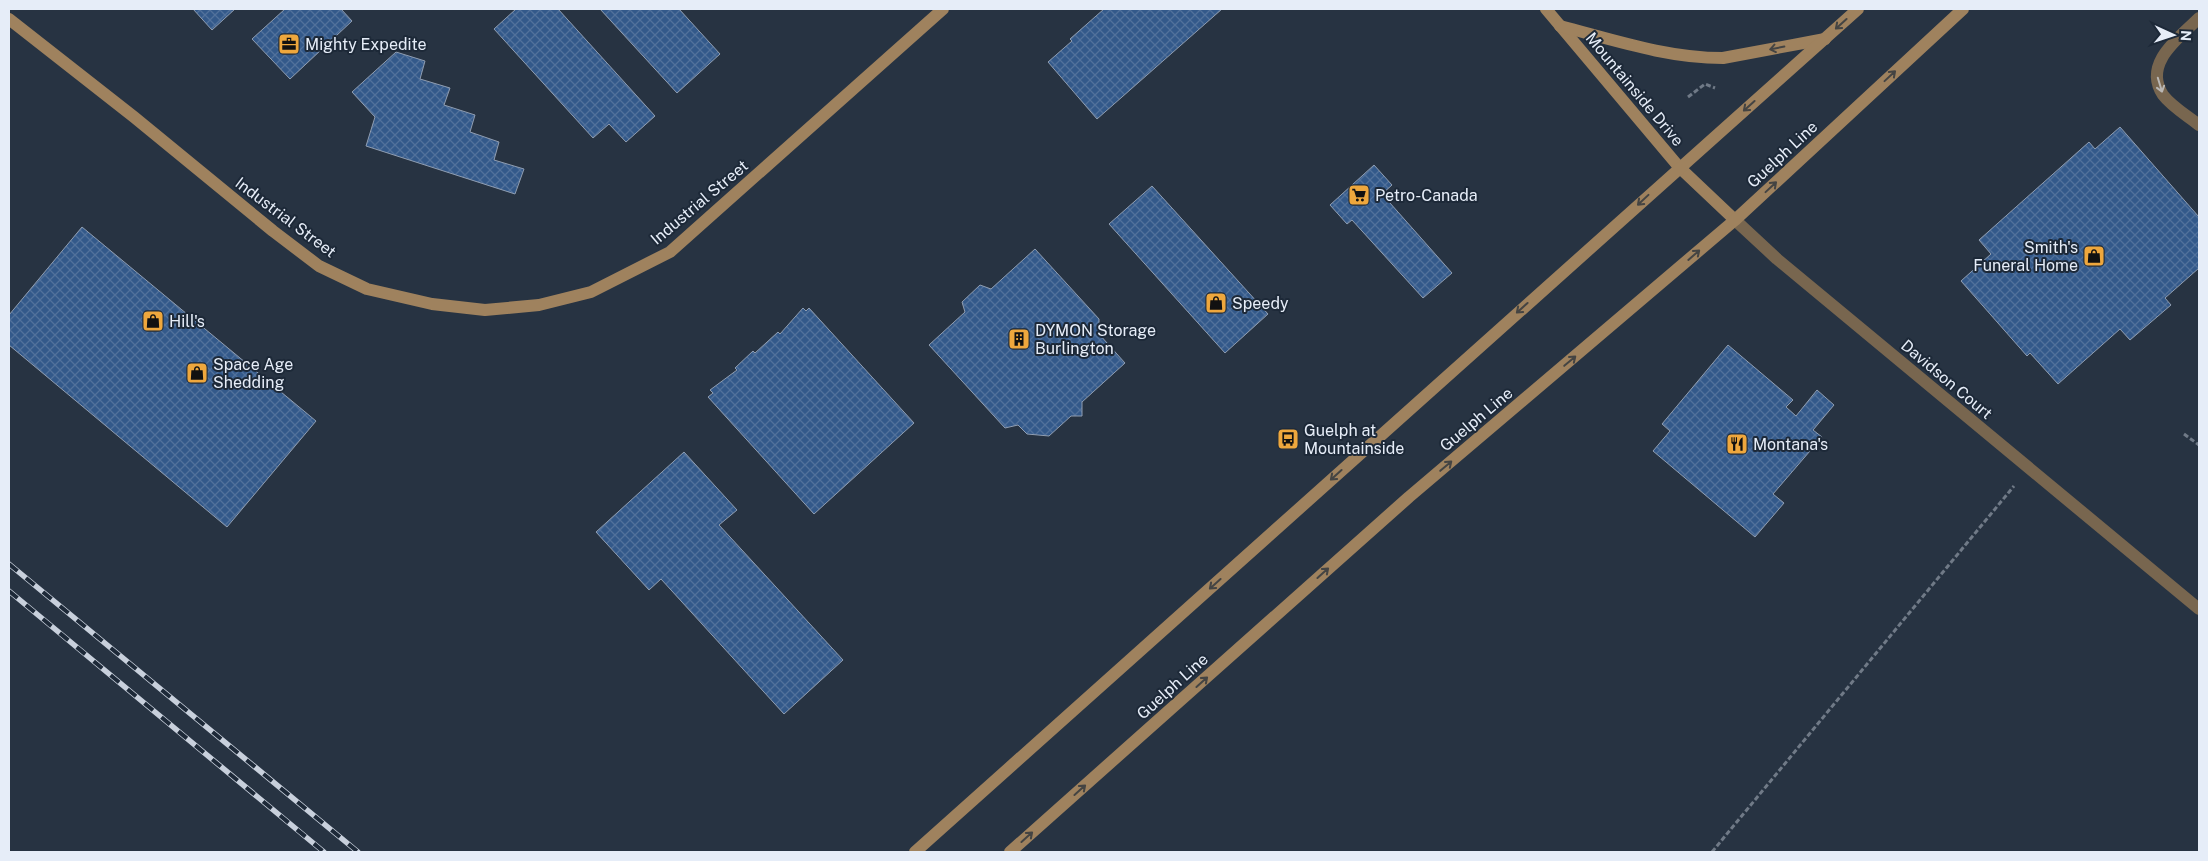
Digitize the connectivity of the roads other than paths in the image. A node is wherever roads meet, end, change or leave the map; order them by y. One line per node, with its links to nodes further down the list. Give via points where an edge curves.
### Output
1 (943, 9): 5 (main road, Industrial Street, via 670,252 591,292 539,305 484,310 432,304 367,290 319,266)
2 (1546, 9): 7 (main road, Mountainside Drive)
3 (1858, 9): 8 (main road, one-way to 8)
4 (1963, 9): 11 (main road, Guelph Line, one-way to 4)
5 (9, 18)
6 (2199, 18): 9 (street, one-way to 9, via 2164,52 2157,73 2163,94)
7 (1560, 26): 8 (main road, one-way to 7, via 1723,58 1706,58 1657,52); 10 (main road, Mountainside Drive)
8 (1825, 39): 10 (main road, one-way to 10)
9 (2199, 125)
10 (1679, 167): 11 (main road, Davidson Court); 13 (main road, one-way to 13)
11 (1735, 220): 12 (street, Davidson Court, via 1777,259); 14 (main road, Guelph Line, one-way to 11, via 1409,497)
12 (2199, 609)
13 (915, 852)
14 (1010, 852)

